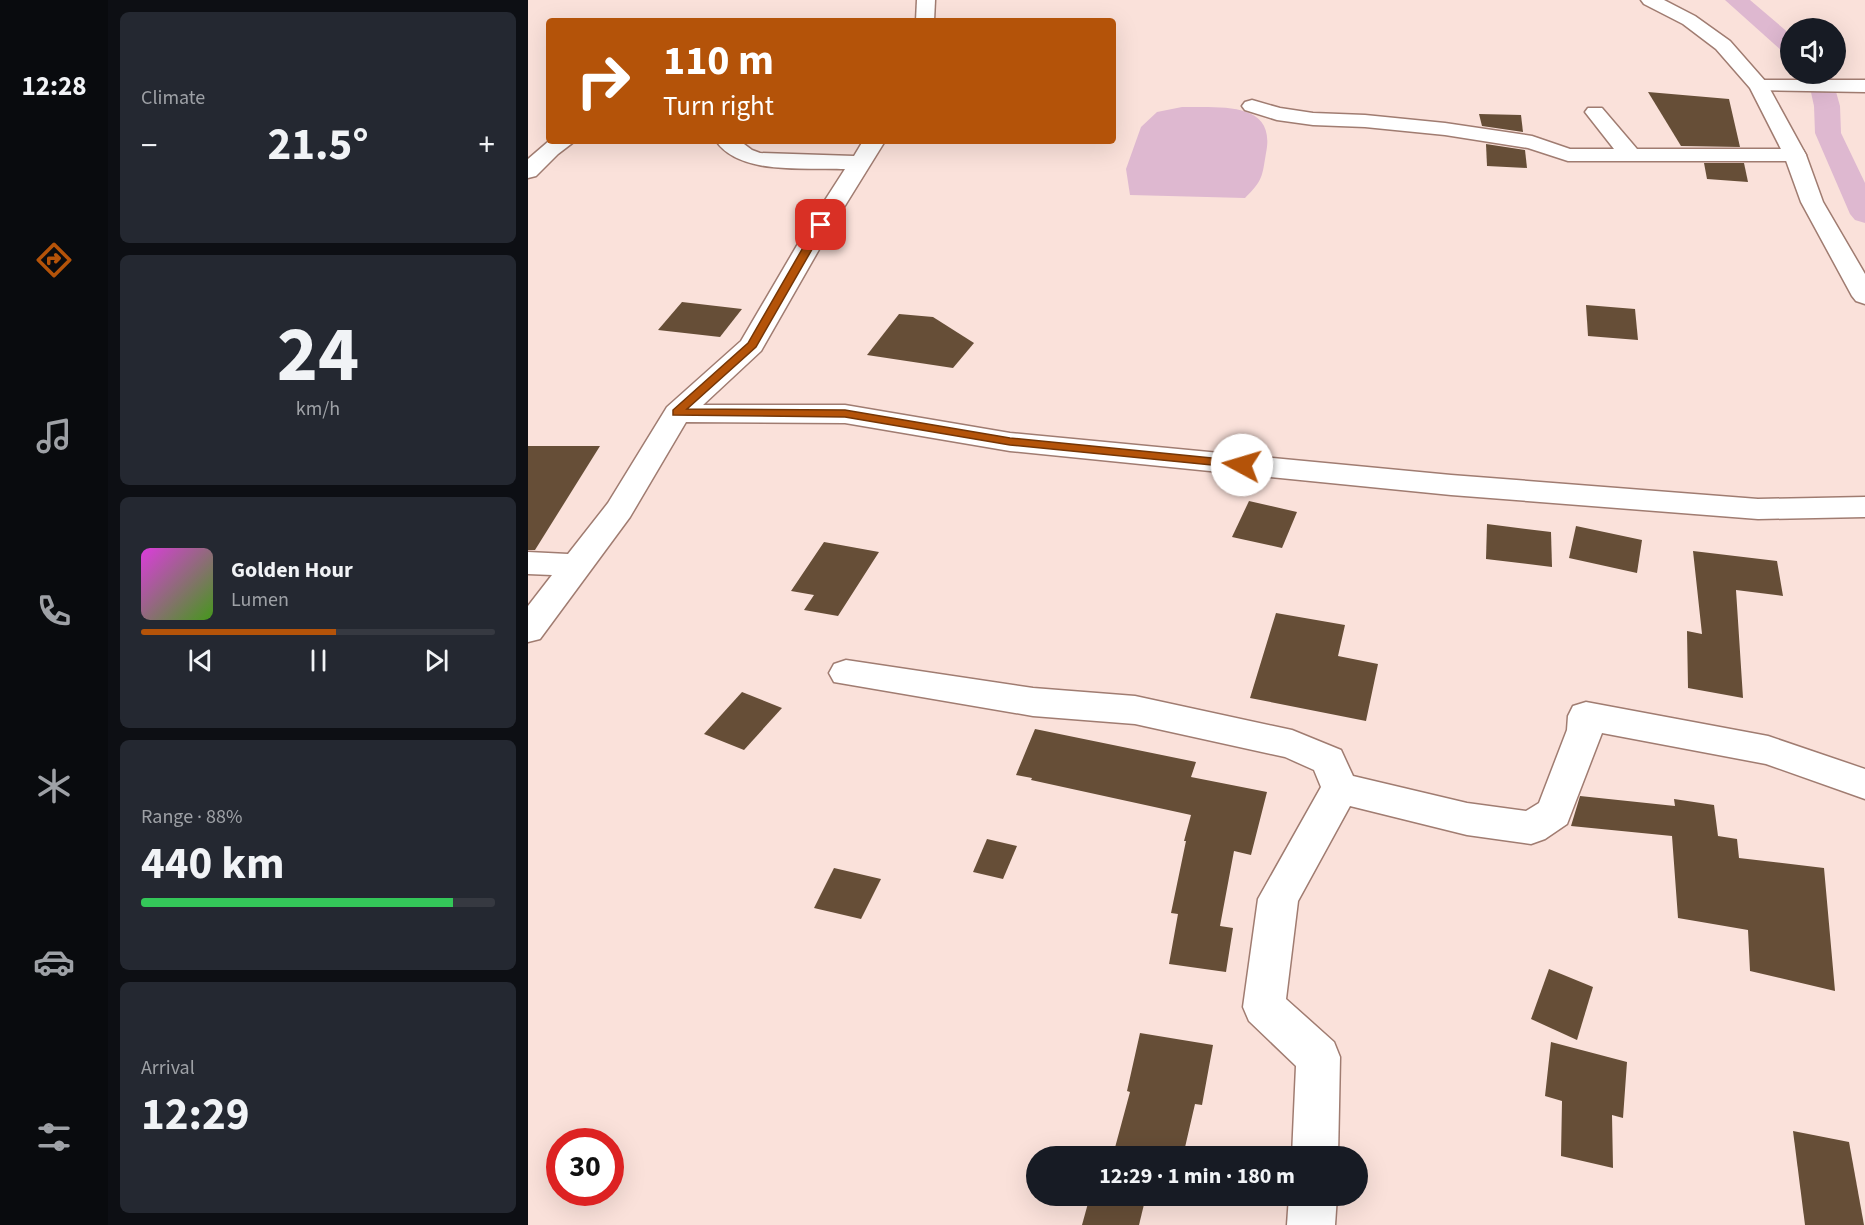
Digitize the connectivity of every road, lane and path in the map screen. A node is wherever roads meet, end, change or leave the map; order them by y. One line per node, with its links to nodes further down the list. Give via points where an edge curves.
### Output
1 (926, 0): 3 (street)
2 (1650, 0): 4 (street, via 1689,20 1723,45)
3 (925, 18)
4 (1759, 86): 5 (street); 11 (street)
5 (1865, 86)
6 (1252, 106): 12 (street, via 1313,119 1445,129 1533,142 1568,156)
7 (1595, 112): 12 (street)
8 (559, 144): 13 (street)
9 (731, 144): 10 (street, via 744,155 759,159)
10 (867, 152): 15 (street, via 752,345)
11 (1795, 155): 12 (street); 14 (street, via 1812,202)
12 (1632, 156)
13 (528, 171)
14 (1865, 296)
15 (677, 412): 16 (street, via 845,414 1010,442 1451,485 1758,509); 18 (street, via 619,510)
16 (1865, 507)
17 (528, 563): 18 (street)
18 (578, 566): 19 (street)
19 (528, 630)
20 (846, 673): 22 (street, via 1033,702 1135,710 1292,744 1328,760)
21 (1865, 784): 22 (street, via 1768,750 1586,716 1585,730 1554,813 1531,828 1467,819)
22 (1340, 788): 23 (street, via 1278,898 1264,1007 1318,1057)
23 (1315, 1146)
24 (1312, 1206): 25 (street)
25 (1311, 1225)

